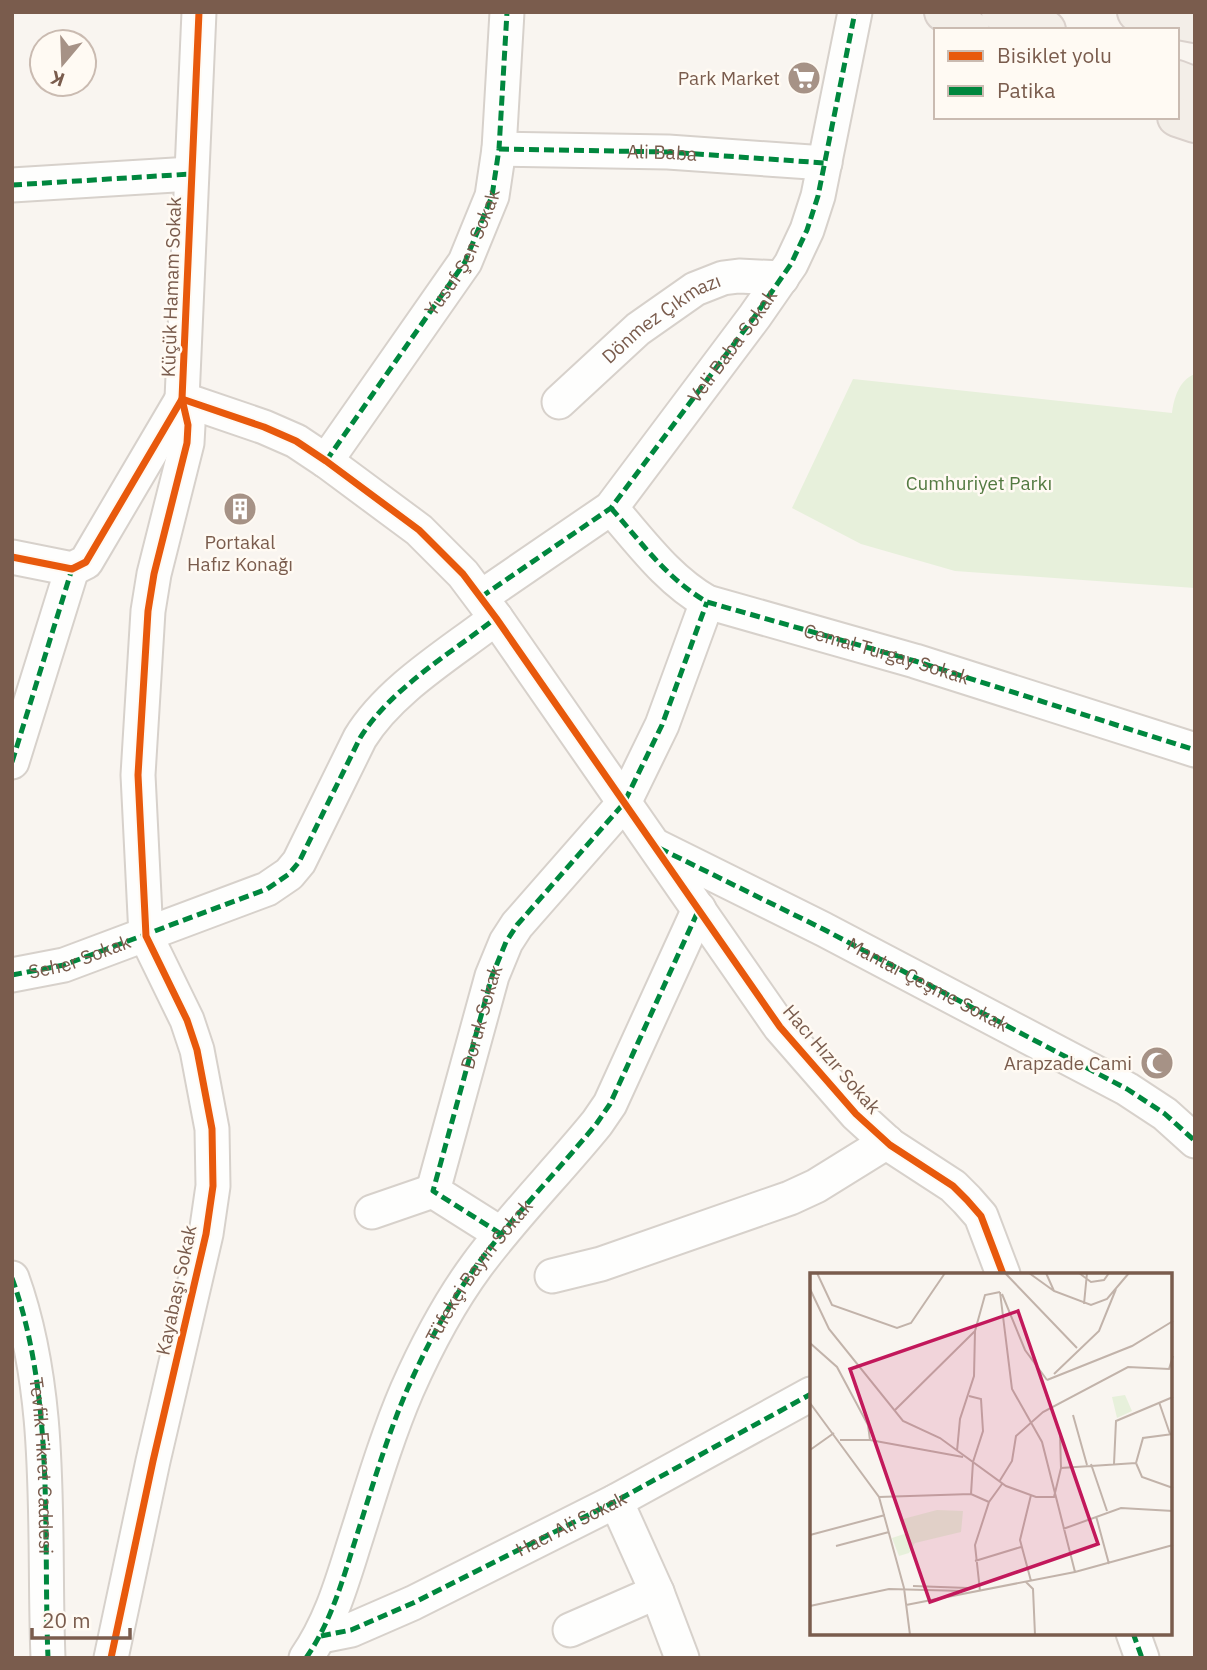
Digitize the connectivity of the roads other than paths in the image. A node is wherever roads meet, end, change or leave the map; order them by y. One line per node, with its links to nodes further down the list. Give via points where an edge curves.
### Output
1 (199, 12): 12 (street, Küçük Hamam Sokak)
2 (507, 12): 10 (street, Yusuf Şen Sokak)
3 (855, 12): 11 (street, Veli Baba Sokak)
4 (944, 12): 8 (main road)
5 (1001, 12): 9 (main road)
6 (1137, 12): 7 (main road)
7 (1195, 23)
8 (967, 28)
9 (1041, 28)
10 (499, 149): 11 (street, Ali Baba, via 668,152); 17 (street, Yusuf Şen Sokak, via 492,196 465,262)
11 (825, 163): 14 (street, Veli Baba Sokak, via 807,230)
12 (191, 174): 13 (street); 15 (street, Küçük Hamam Sokak)
13 (12, 185)
14 (782, 278): 16 (street, Dönmez Çıkmazı, via 739,276 695,289 638,329); 18 (street, Veli Baba Sokak)
15 (182, 399): 17 (street, Hacı Hızır Sokak, via 264,426); 20 (street, via 90,557); 28 (street, Küçük Hamam Sokak, via 187,443 154,574 143,663 138,775)
16 (559, 402)
17 (326, 461): 22 (street, Hacı Hızır Sokak, via 419,530)
18 (611, 508): 21 (street, Cemal Turgay Sokak, via 666,572); 22 (street, Veli Baba Sokak)
19 (12, 557): 20 (street)
20 (72, 569): 24 (street)
21 (707, 602): 23 (street, Cemal Turgay Sokak, via 915,661); 25 (street, Doruk Sokak, via 666,716)
22 (489, 608): 25 (street, Hacı Hızır Sokak); 28 (street, Seher Sokak, via 370,721 289,874 267,889)
23 (1195, 750)
24 (12, 762)
25 (624, 803): 26 (street, Hacı Hızır Sokak); 32 (street, Doruk Sokak, via 506,943 492,976)
26 (652, 845): 27 (street, Hacı Hızır Sokak); 30 (street, Mantar Çeşme Sokak, via 1127,1089 1166,1114)
27 (699, 909): 31 (street, Hacı Hızır Sokak, via 780,1027 856,1114); 34 (street, Tüfekçi Bayırı Sokak, via 610,1104)
28 (146, 936): 29 (street, Seher Sokak, via 64,965); 45 (street, Kayabaşı Sokak, via 197,1049 212,1129 213,1186)
29 (12, 975)
30 (1195, 1141)
31 (887, 1142): 35 (street, Hacı Hızır Sokak, via 967,1200 981,1216); 36 (street, via 790,1198 601,1264)
32 (433, 1191): 33 (street); 34 (street)
33 (372, 1212)
34 (501, 1234): 43 (street, Tüfekçi Bayırı Sokak, via 456,1296 406,1392 335,1604)
35 (1002, 1273)
36 (552, 1276)
37 (12, 1278): 44 (street, Tevfik Fikret Caddesi, via 41,1401)
38 (810, 1395): 39 (street, Hacı Ali Sokak)
39 (616, 1501): 40 (street); 43 (street, Hacı Ali Sokak)
40 (657, 1592): 41 (street); 46 (street)
41 (569, 1630)
42 (1134, 1635): 47 (street)
43 (314, 1647)
44 (48, 1658)
45 (111, 1658)
46 (682, 1658)
47 (1142, 1658)

